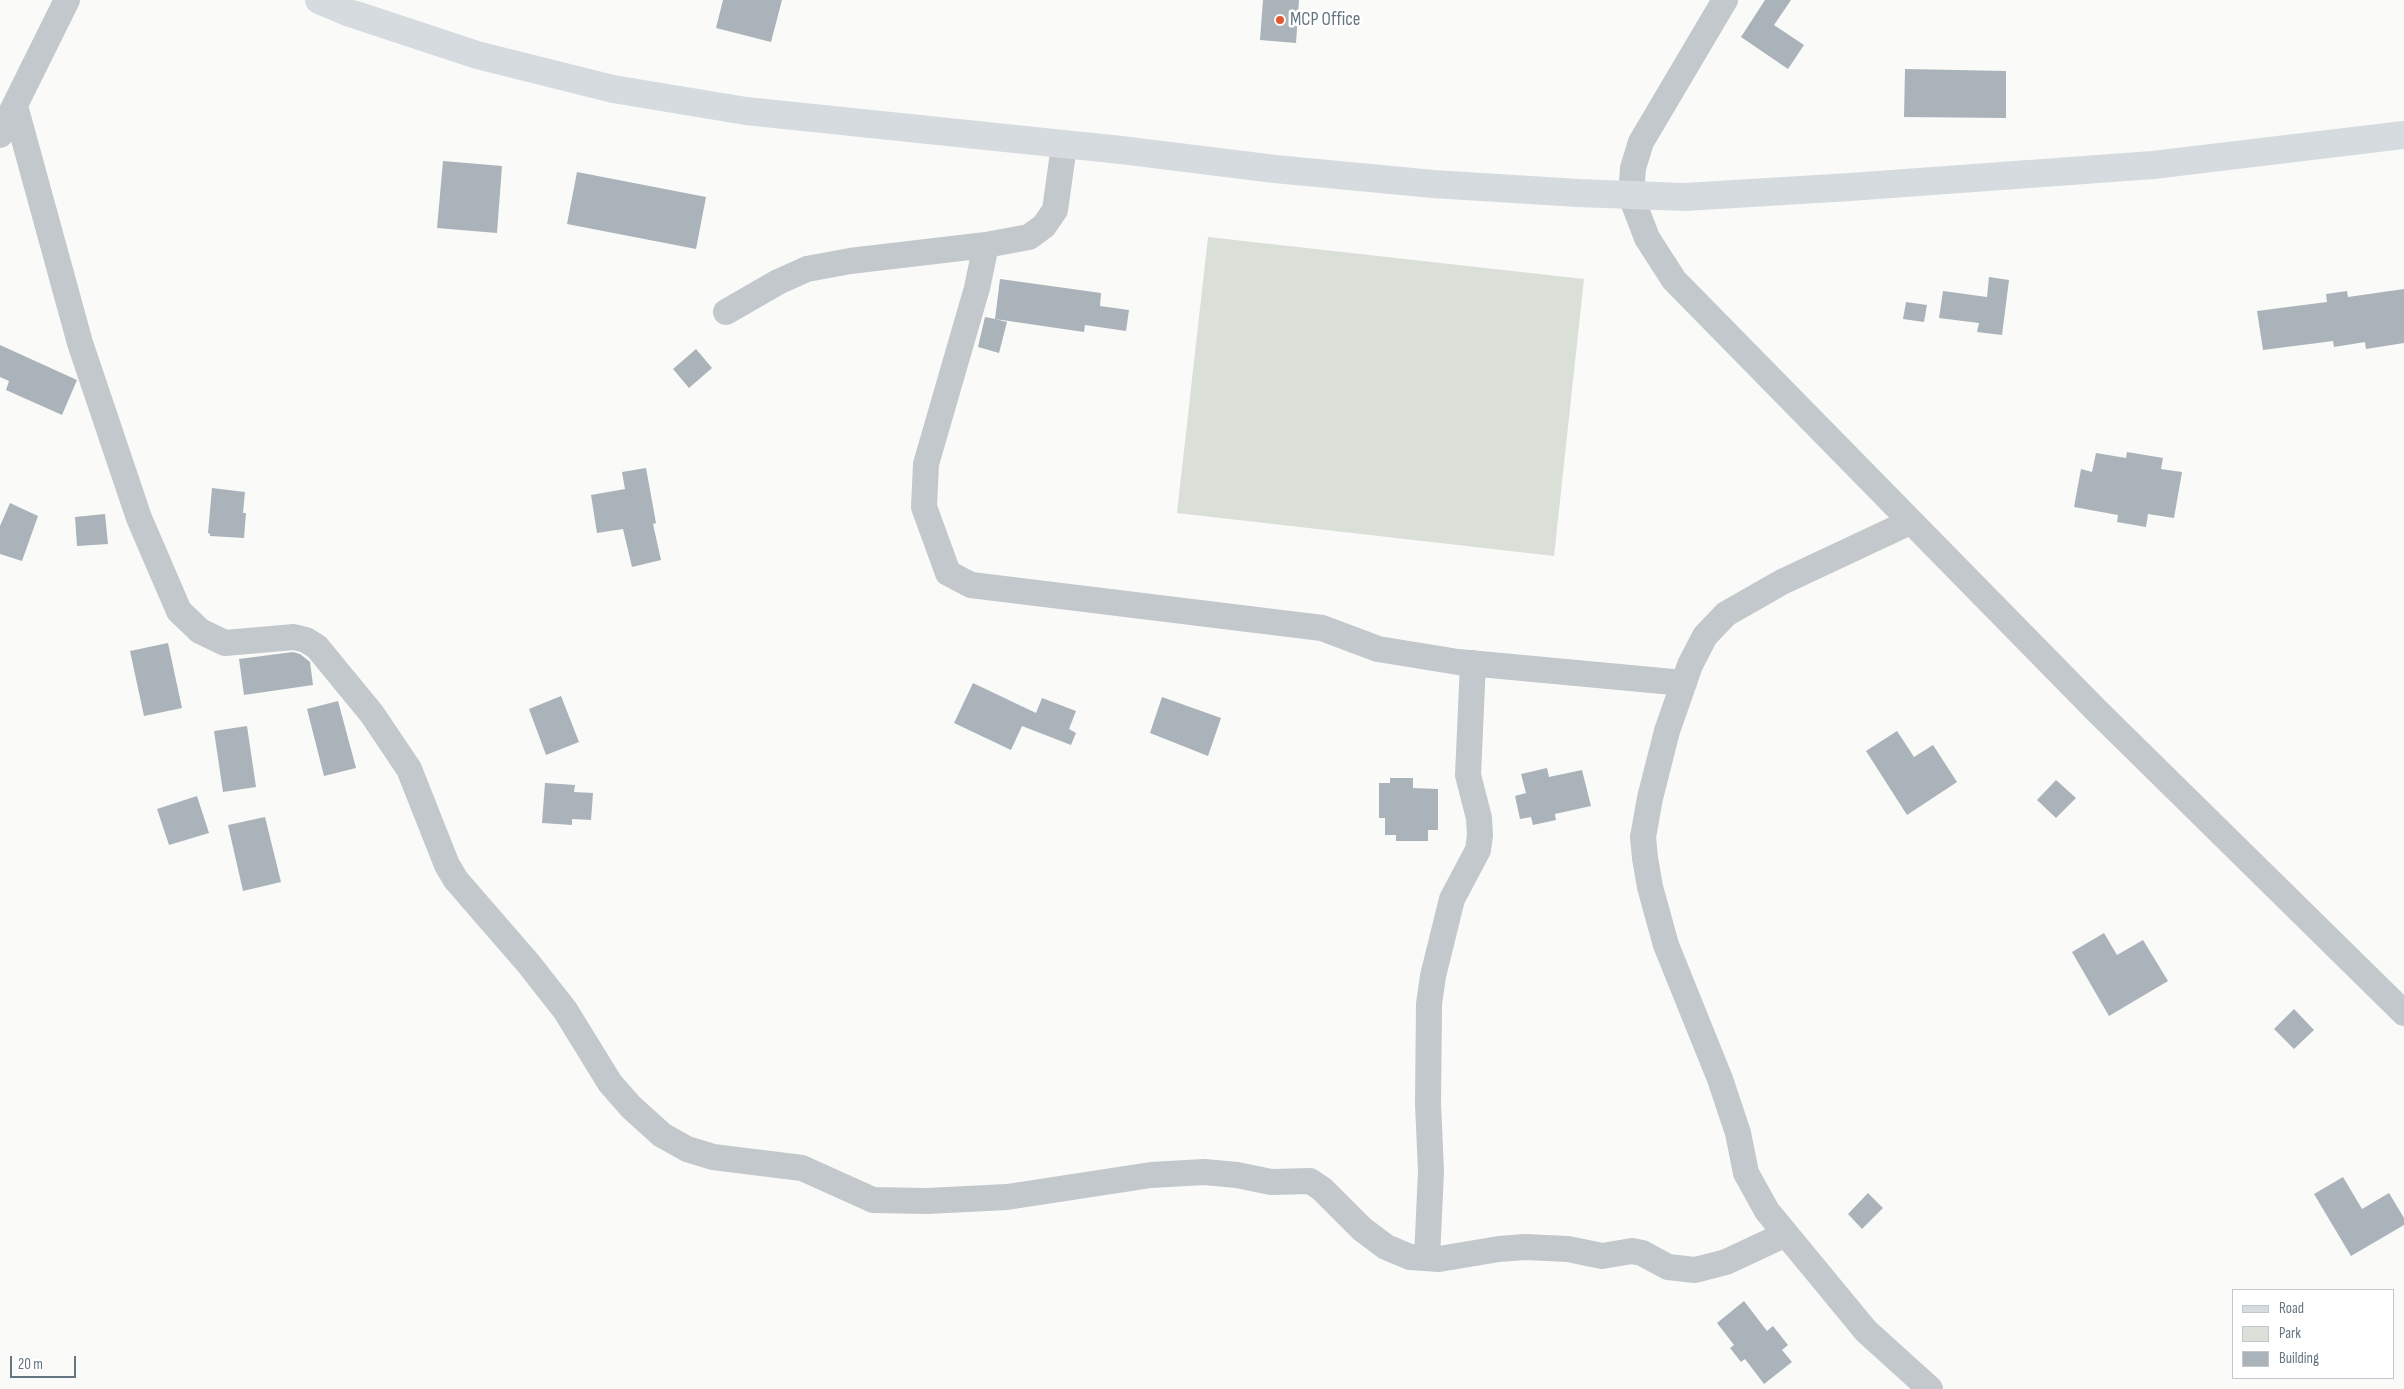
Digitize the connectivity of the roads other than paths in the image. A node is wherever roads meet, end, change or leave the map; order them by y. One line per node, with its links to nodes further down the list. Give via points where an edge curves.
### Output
1 (67, 0): 5 (street)
2 (319, 0): 4 (main road)
3 (1725, 0): 9 (street, via 1641,142)
4 (352, 6): 8 (main road, via 477,55 613,89 746,111)
5 (15, 106): 6 (street); 17 (street, via 80,343 140,518 179,611 200,631 225,643 294,637 317,647 372,714 409,769 456,880 565,1010 610,1083 662,1135 686,1149 712,1157 802,1168 873,1200 1008,1197 1151,1175 1204,1172 1271,1182 1310,1181 1386,1247 1410,1257)
6 (0, 135)
7 (2404, 135): 9 (main road, via 2153,165 1685,197)
8 (1064, 146): 9 (main road, via 1433,184); 10 (street, via 1054,210 1044,226 1029,237)
9 (1631, 196): 12 (street, via 1647,238 1674,280)
10 (986, 245): 11 (street, via 807,269); 13 (street, via 977,288 926,464 924,507 948,572 971,586 1322,628 1378,649)
11 (726, 312)
12 (1910, 522): 14 (street, via 1782,582 1726,614 1705,636); 15 (street)
13 (1473, 664): 14 (street); 17 (street, via 1468,775 1480,835 1478,850 1452,899 1433,976 1429,1013 1431,1171)
14 (1684, 683): 16 (street, via 1650,798 1644,858 1666,945 1720,1079 1738,1134 1746,1174 1767,1211)
15 (2404, 1013)
16 (1786, 1234): 17 (street, via 1726,1262 1695,1270 1668,1268 1632,1251 1602,1256 1568,1249 1525,1247); 18 (street, via 1866,1331)
17 (1428, 1258)
18 (1930, 1389)

